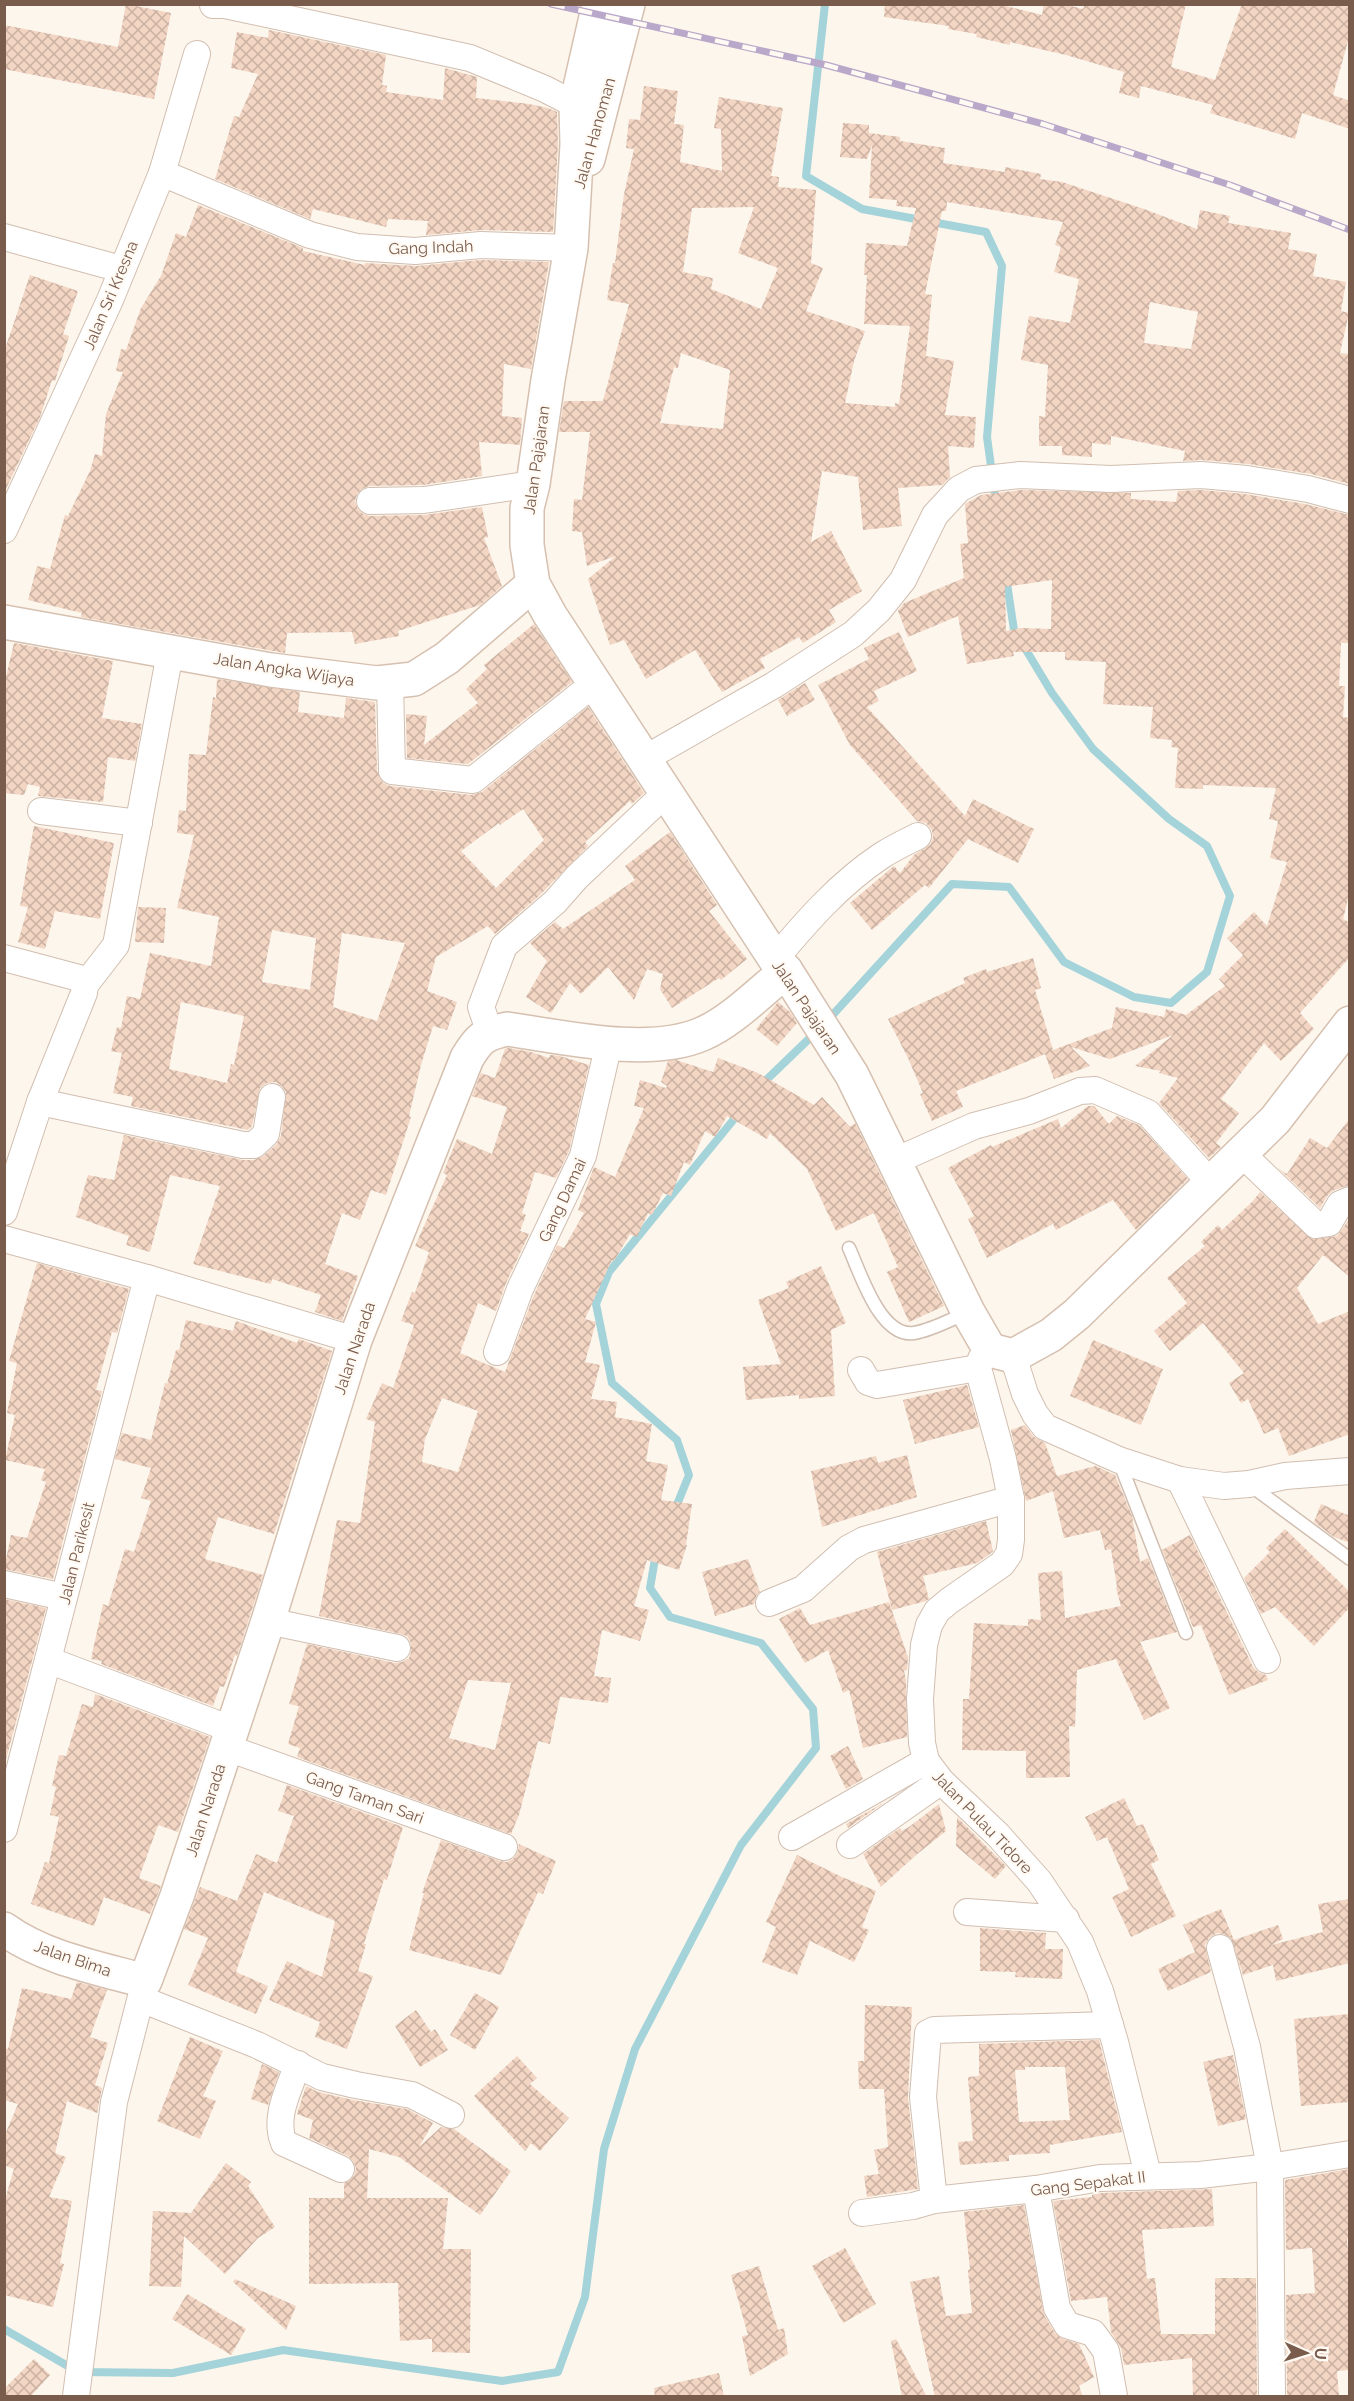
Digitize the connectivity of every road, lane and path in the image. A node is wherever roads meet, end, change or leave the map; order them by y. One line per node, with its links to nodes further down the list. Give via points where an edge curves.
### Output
1 (599, 4): 5 (main road, Jalan Hanoman)
2 (628, 4): 5 (main road, Jalan Hanoman)
3 (212, 5): 5 (street, via 470,58)
4 (198, 54): 6 (street, Jalan Sri Kresna)
5 (589, 108): 7 (main road, Jalan Hanoman, via 577,144)
6 (162, 173): 9 (street, Gang Indah, via 310,235 357,247); 10 (street, Jalan Sri Kresna)
7 (574, 204): 9 (main road, Jalan Pajajaran)
8 (4, 237): 10 (street)
9 (571, 248): 11 (main road, Jalan Pajajaran)
10 (122, 269): 14 (street, Jalan Sri Kresna)
11 (533, 484): 13 (street, via 424,500); 15 (main road, Jalan Pajajaran, via 527,508)
12 (1350, 500): 20 (street, via 1268,482 1201,475 1111,479 1020,475 976,480 959,489 936,515 903,580 853,634 774,685)
13 (370, 501)
14 (4, 530)
15 (532, 584): 18 (main road, Jalan Angka Wijaya, via 447,658 414,679); 19 (main road, Jalan Pajajaran)
16 (4, 622): 17 (main road, Jalan Angka Wijaya)
17 (170, 653): 18 (main road, Jalan Angka Wijaya, via 271,670); 23 (street)
18 (390, 682): 19 (street, via 392,771 473,780)
19 (596, 682): 20 (main road, Jalan Pajajaran)
20 (645, 758): 21 (main road, Jalan Pajajaran)
21 (666, 793): 26 (main road, Jalan Pajajaran); 29 (street, via 555,902 504,946 481,1006)
22 (41, 811): 23 (street)
23 (139, 823): 27 (street, via 116,945)
24 (918, 836): 26 (street, via 882,855 849,880 813,914)
25 (4, 958): 27 (street, via 80,978)
26 (780, 965): 30 (main road, via 735,1013 704,1034 678,1042); 34 (main road, Jalan Pajajaran, via 852,1075)
27 (85, 985): 32 (street)
28 (1350, 1023): 33 (main road, via 1275,1120)
29 (490, 1033): 30 (main road, via 507,1029); 42 (main road, Jalan Narada, via 477,1041 467,1058)
30 (609, 1043): 43 (street, Gang Damai, via 583,1156 520,1289)
31 (272, 1097): 32 (street, via 266,1134 254,1145)
32 (40, 1102): 37 (street)
33 (1241, 1153): 35 (main road); 36 (street, via 1316,1225 1329,1222 1340,1204)
34 (895, 1161): 35 (street, via 974,1126 1029,1111 1080,1091 1095,1090 1148,1113); 41 (main road, Jalan Pajajaran)
35 (1210, 1182): 44 (main road, via 1077,1314 1051,1335)
36 (1350, 1200)
37 (4, 1212)
38 (4, 1239): 40 (street)
39 (849, 1248): 41 (lane, via 873,1305 891,1326 911,1334)
40 (147, 1278): 42 (street); 53 (street, Jalan Parikesit)
41 (969, 1312): 44 (main road, Jalan Pajajaran)
42 (355, 1340): 55 (main road, Jalan Narada)
43 (497, 1352)
44 (994, 1358): 45 (street, via 877,1385 868,1382); 46 (street, via 1025,1394 1045,1427); 50 (street, Jalan Pulau Tidore, via 1003,1459)
45 (861, 1370)
46 (1119, 1460): 48 (street); 56 (lane)
47 (1350, 1471): 49 (street, via 1285,1476)
48 (1180, 1480): 49 (street, via 1224,1486); 59 (street)
49 (1249, 1484): 51 (lane)
50 (1011, 1498): 54 (street, via 864,1540 849,1548 803,1589); 61 (street, Jalan Pulau Tidore, via 1009,1554 1002,1564 937,1611 929,1625 920,1699 922,1743)
51 (1350, 1559)
52 (4, 1584): 53 (street)
53 (64, 1598): 58 (street, Jalan Parikesit)
54 (769, 1604)
55 (268, 1621): 57 (street); 60 (main road, Jalan Narada)
56 (1186, 1633)
57 (397, 1648)
58 (48, 1660): 60 (street, Gang Taman Sari); 62 (street, Jalan Parikesit)
59 (1268, 1660)
60 (228, 1738): 65 (street, Gang Taman Sari); 70 (main road, Jalan Narada)
61 (933, 1771): 63 (street); 64 (street); 67 (street, Jalan Pulau Tidore, via 1040,1881)
62 (4, 1829)
63 (792, 1837)
64 (850, 1845)
65 (504, 1846)
66 (967, 1912): 67 (street)
67 (1066, 1920): 71 (street, Jalan Pulau Tidore, via 1080,1942)
68 (4, 1929): 70 (main road, Jalan Bima, via 17,1938)
69 (1220, 1948): 75 (street, via 1247,2048)
70 (143, 1990): 72 (street); 81 (street, via 114,2102)
71 (1110, 2025): 77 (street, Jalan Pulau Tidore); 79 (street, via 928,2033 923,2097)
72 (298, 2064): 73 (street, via 322,2076 412,2095); 76 (street, via 279,2132 284,2143)
73 (451, 2115)
74 (1350, 2154): 75 (street, Gang Sepakat II)
75 (1270, 2167): 77 (street, Gang Sepakat II, via 1200,2175); 83 (street)
76 (341, 2169)
77 (1148, 2175): 78 (street, Gang Sepakat II)
78 (1036, 2189): 79 (street, Gang Sepakat II); 82 (street, via 1057,2307 1067,2325 1093,2333 1106,2351)
79 (934, 2200): 80 (street, Gang Sepakat II)
80 (862, 2213)
81 (78, 2386)
82 (1114, 2397)
83 (1272, 2397)

